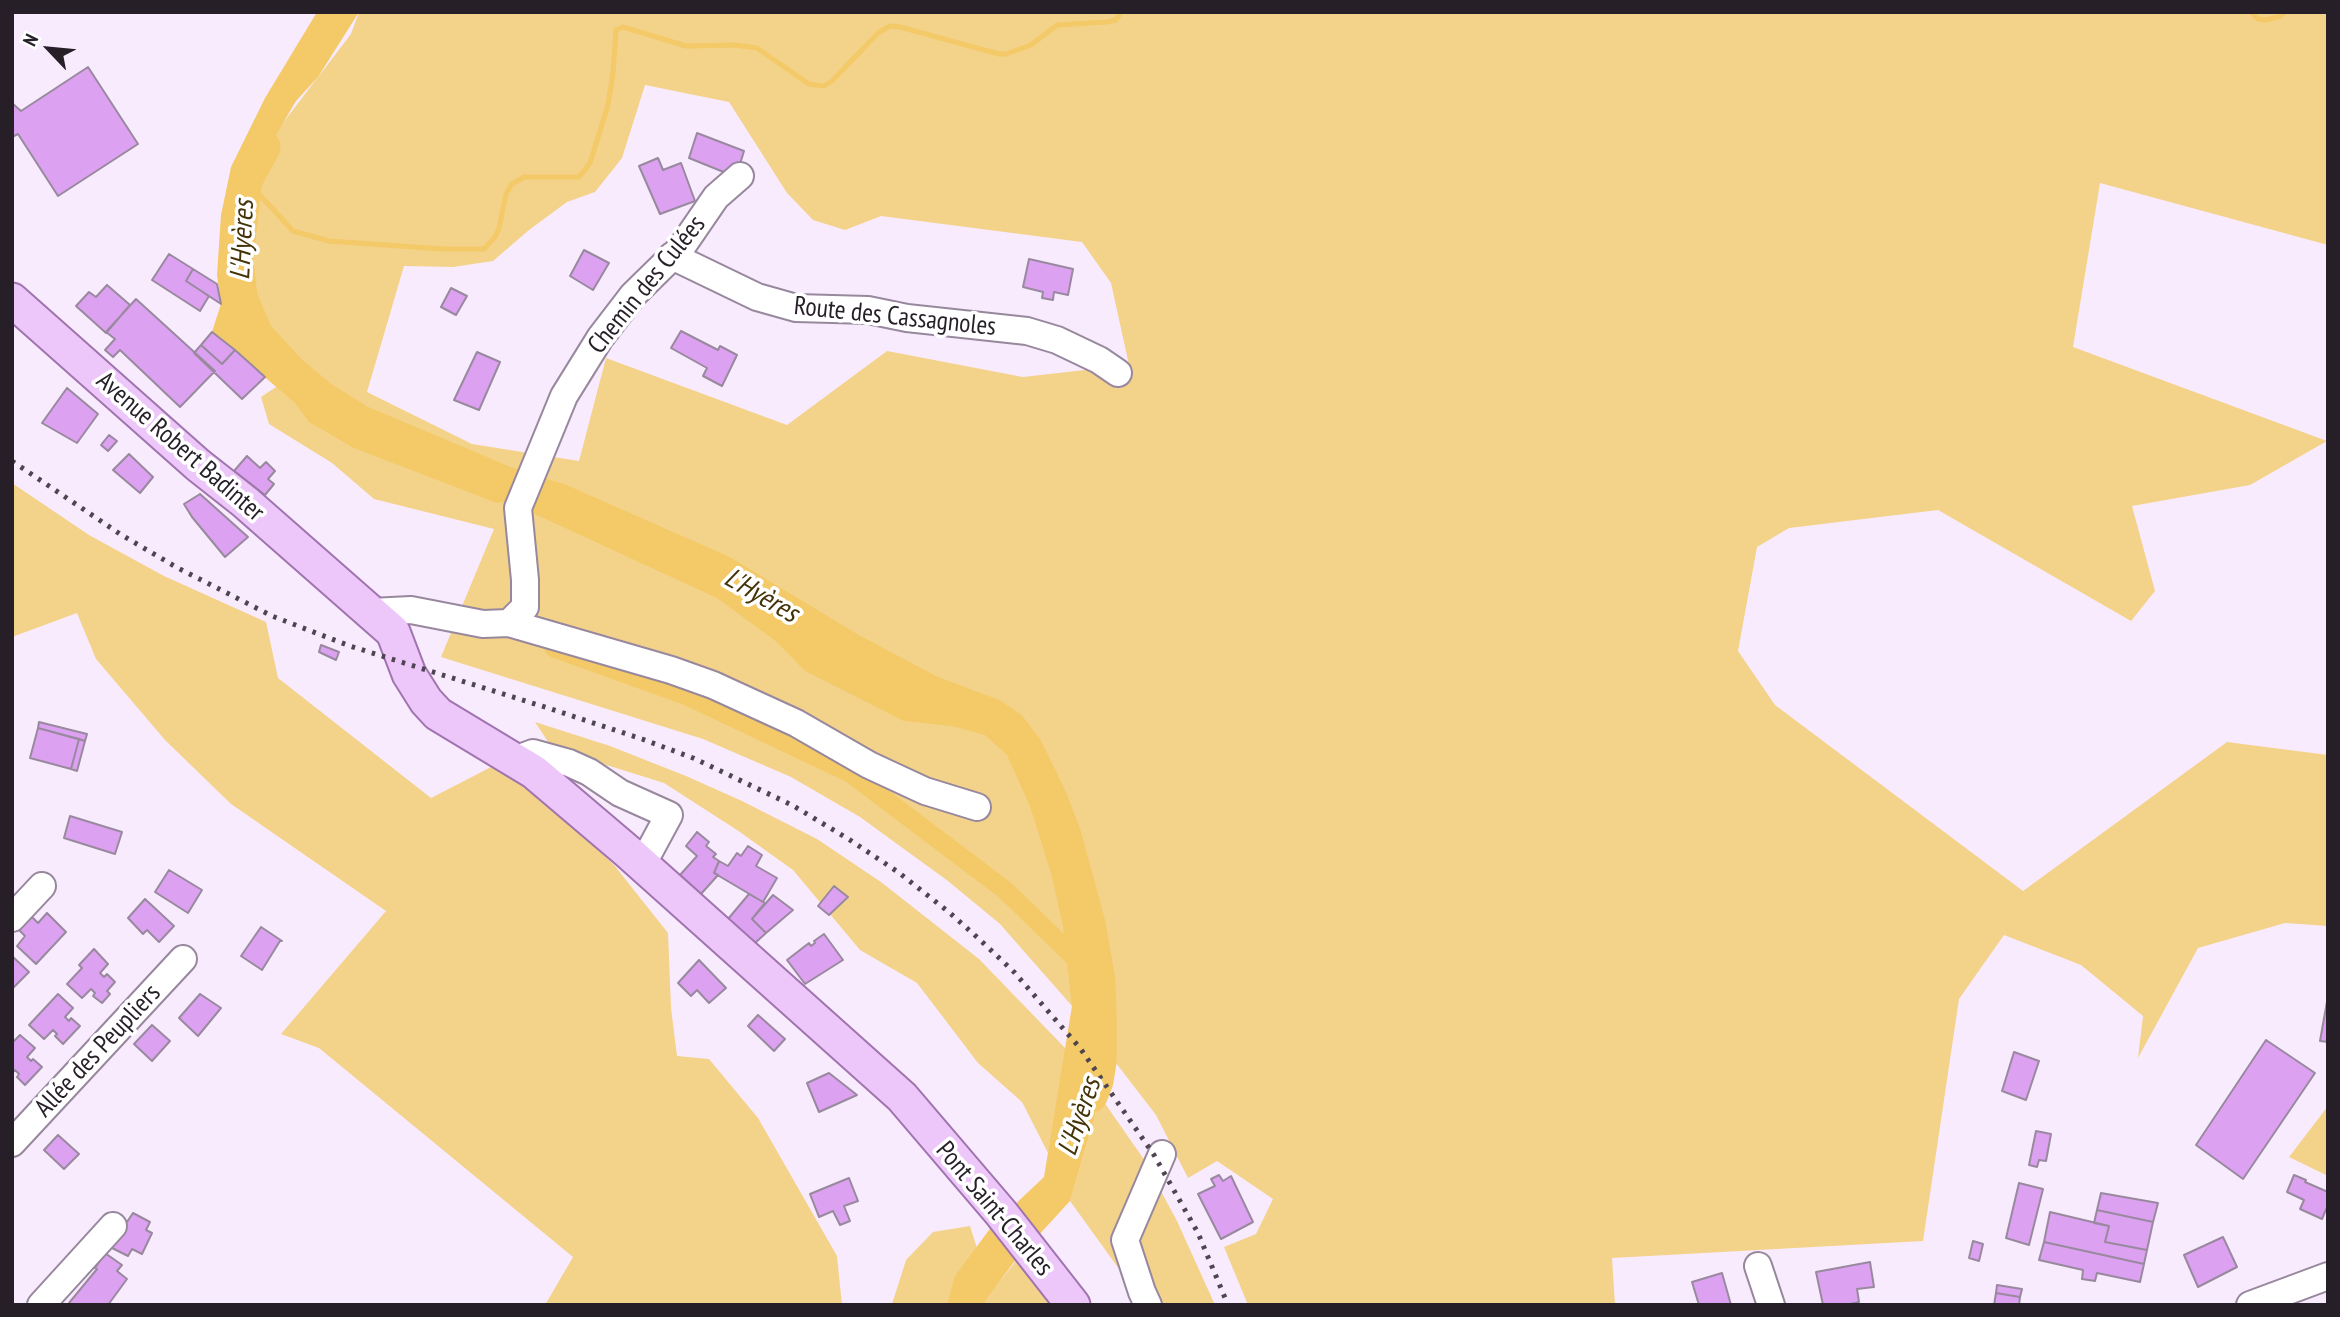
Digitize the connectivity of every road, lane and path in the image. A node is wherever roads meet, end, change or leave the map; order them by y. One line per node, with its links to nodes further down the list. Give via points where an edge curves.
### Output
1 (740, 176): 2 (street, Chemin des Culées, via 716,198)
2 (672, 256): 4 (street, Route des Cassagnoles, via 757,297 796,308 868,310 1027,331 1099,359); 6 (street, Chemin des Culées, via 633,295 564,396 518,509 525,607)
3 (12, 300): 5 (main road, Avenue Robert Badinter)
4 (1118, 373)
5 (360, 603): 6 (street, via 483,624); 7 (main road, Avenue Robert Badinter, via 393,632 409,674 438,714)
6 (509, 623): 8 (street, via 713,685 925,791)
7 (524, 766): 9 (main road, Avenue Robert Badinter); 9 (street, via 533,752 569,763 669,815)
8 (977, 807)
9 (642, 865): 19 (main road, Pont Saint-Charles, via 902,1097 1002,1213)
10 (42, 886): 11 (street)
11 (12, 918)
12 (183, 959): 13 (street, Allée des Peupliers)
13 (12, 1143)
14 (1162, 1154): 20 (street, via 1125,1240)
15 (113, 1226): 18 (street)
16 (1758, 1266): 21 (street)
17 (2328, 1276): 22 (street)
18 (41, 1305)
19 (1073, 1305)
20 (1148, 1305)
21 (1771, 1305)
22 (2250, 1305)

